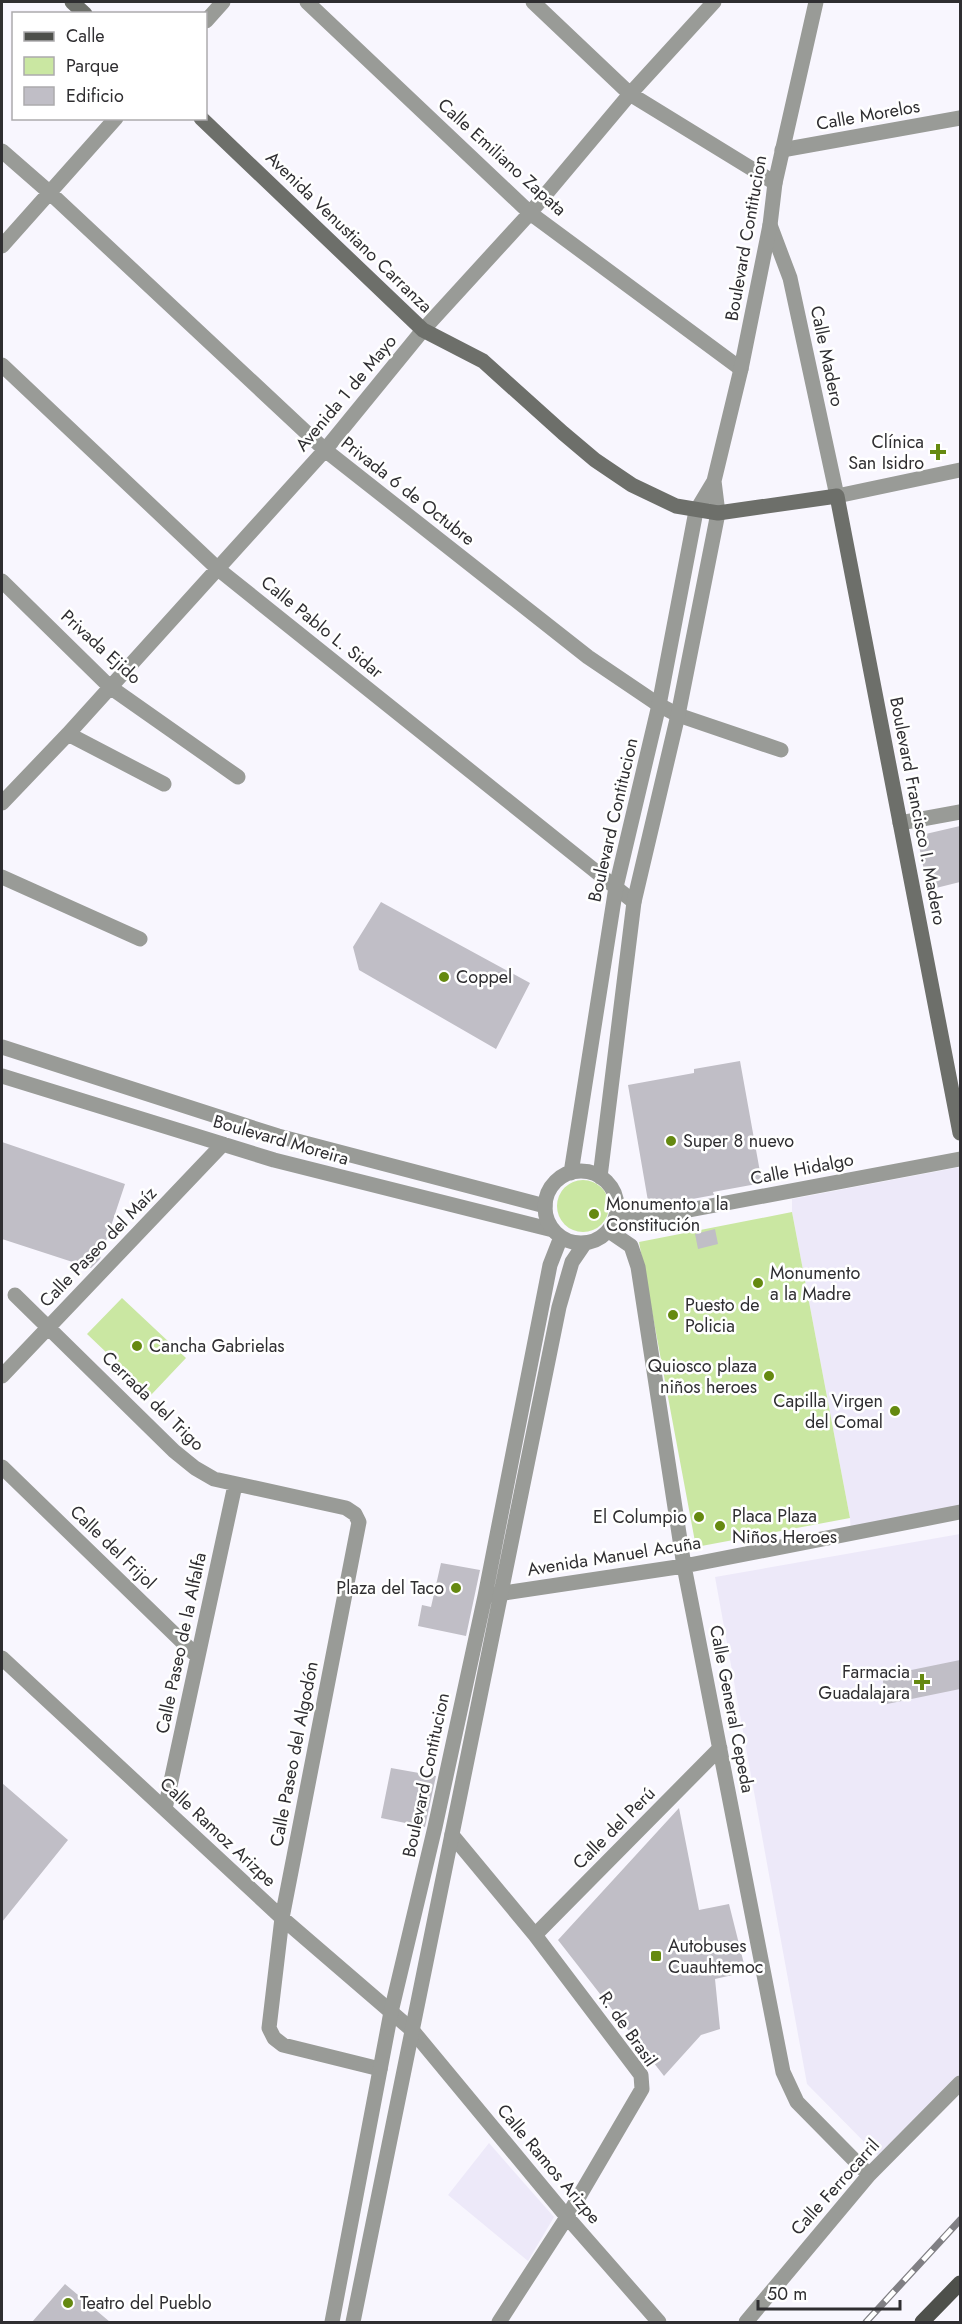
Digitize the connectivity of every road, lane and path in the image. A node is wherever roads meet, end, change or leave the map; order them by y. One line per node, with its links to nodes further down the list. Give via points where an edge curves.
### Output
1 (223, 2): 6 (street)
2 (307, 2): 15 (street, Calle Emiliano Zapata)
3 (533, 2): 7 (street)
4 (714, 2): 7 (street, Avenida 1 de Mayo)
5 (816, 2): 11 (street, Boulevard Contitucion)
6 (207, 20)
7 (630, 94): 13 (street); 15 (street, Avenida 1 de Mayo)
8 (960, 118): 11 (street, Calle Morelos)
9 (114, 120): 14 (street)
10 (203, 120): 18 (main road, Avenida Venustiano Carranza)
11 (782, 150): 13 (street, Boulevard Contitucion)
12 (2, 151): 14 (street, Privada 6 de Octubre)
13 (775, 183): 16 (street, Boulevard Contitucion)
14 (49, 192): 17 (street); 21 (street, Privada 6 de Octubre)
15 (530, 213): 18 (street, Avenida 1 de Mayo); 20 (street, Calle Emiliano Zapata)
16 (770, 225): 20 (street, Boulevard Contitucion); 24 (street, Calle Madero, via 790,278)
17 (2, 246)
18 (423, 330): 21 (street, Avenida 1 de Mayo); 25 (main road, Avenida Venustiano Carranza, via 483,362 595,460 632,485)
19 (2, 364): 27 (street, Calle Pablo L. Sidar)
20 (741, 369): 23 (street, Boulevard Contitucion)
21 (325, 450): 27 (street, Avenida 1 de Mayo); 30 (street, Privada 6 de Octubre, via 588,657)
22 (960, 470): 24 (street)
23 (714, 481): 25 (street, Boulevard Contitucion); 26 (street, Boulevard Contitucion)
24 (837, 496): 26 (main road, Avenida Venustiano Carranza); 38 (main road, Boulevard Francisco I. Madero)
25 (696, 511): 26 (main road, Avenida Venustiano Carranza); 30 (street, Boulevard Contitucion)
26 (718, 513): 31 (street, Boulevard Contitucion)
27 (218, 569): 29 (street, Avenida 1 de Mayo); 40 (street, Calle Pablo L. Sidar)
28 (2, 581): 29 (street, Privada Ejido)
29 (110, 687): 32 (street, Avenida 1 de Mayo); 34 (street, Privada Ejido)
30 (659, 705): 31 (street, Privada 6 de Octubre); 40 (street, Boulevard Contitucion)
31 (678, 715): 33 (street, Privada 6 de Octubre); 41 (street, Boulevard Contitucion)
32 (68, 734): 35 (street); 36 (street, Avenida 1 de Mayo)
33 (781, 750)
34 (238, 777)
35 (164, 784)
36 (4, 795)
37 (960, 812): 38 (street)
38 (900, 823): 47 (main road, Boulevard Francisco I. Madero)
39 (2, 877): 42 (street)
40 (616, 887): 41 (street, Calle Pablo L. Sidar); 52 (street, Boulevard Contitucion)
41 (634, 902): 53 (street, Boulevard Contitucion)
42 (140, 939)
43 (6, 1048): 44 (street, Boulevard Moreira); 45 (street)
44 (80, 1073): 46 (street); 48 (street, Boulevard Moreira)
45 (3, 1076): 46 (street, Boulevard Moreira)
46 (72, 1098): 49 (street, Boulevard Moreira)
47 (960, 1133)
48 (278, 1136): 51 (street); 54 (street, Boulevard Moreira)
49 (223, 1144): 51 (street, Boulevard Moreira); 59 (street, Calle Paseo del Maíz)
50 (960, 1159): 55 (street, Calle Hidalgo)
51 (274, 1160): 56 (street, Boulevard Moreira)
52 (571, 1173): 53 (street, via 586,1172); 54 (street, via 558,1180)
53 (600, 1177): 55 (street, via 615,1195 617,1207)
54 (545, 1206): 56 (street, via 547,1219)
55 (612, 1225): 57 (street, via 598,1239); 65 (street, Calle General Cepeda, via 631,1246 638,1267)
56 (557, 1233): 57 (street, via 572,1242); 67 (street, Boulevard Contitucion)
57 (585, 1243): 66 (street, Boulevard Contitucion, via 572,1262 561,1298)
58 (15, 1295): 59 (street, Cerrada del Trigo)
59 (49, 1326): 60 (street, Calle Paseo del Maíz); 62 (street, Cerrada del Trigo, via 174,1451 214,1479)
60 (2, 1376)
61 (2, 1467): 68 (street, Calle del Frijol)
62 (236, 1485): 64 (street, Cerrada del Trigo, via 346,1508); 68 (street, Calle Paseo de la Alfalfa)
63 (960, 1512): 65 (street, Avenida Manuel Acuña)
64 (355, 1514): 73 (street, Calle Paseo del Algodón, via 359,1522)
65 (684, 1566): 66 (street, Avenida Manuel Acuña); 70 (street, Calle General Cepeda)
66 (501, 1593): 67 (street, Avenida Manuel Acuña); 72 (street, Boulevard Contitucion)
67 (484, 1596): 75 (street, Boulevard Contitucion)
68 (197, 1656): 71 (street, Calle Paseo de la Alfalfa)
69 (2, 1658): 71 (street, Calle Ramoz Arizpe)
70 (720, 1748): 74 (street, Calle del Perú); 79 (street, Calle General Cepeda, via 783,2072 797,2102)
71 (165, 1809): 73 (street, Calle Ramoz Arizpe)
72 (452, 1835): 74 (street, R. de Brasil); 76 (street, Boulevard Contitucion)
73 (282, 1918): 75 (street, Calle Ramoz Arizpe); 77 (street, Calle Paseo del Algodón, via 269,2028 274,2038 283,2045)
74 (535, 1935): 80 (street, R. de Brasil, via 640,2075 642,2083)
75 (391, 2012): 76 (street, Calle Ramoz Arizpe); 77 (street, Boulevard Contitucion)
76 (412, 2030): 80 (street, Calle Ramos Arizpe); 83 (street, Boulevard Contitucion)
77 (380, 2069): 82 (street, Boulevard Contitucion)
78 (960, 2083): 79 (street, Calle Ferrocarril)
79 (869, 2175): 86 (street, Calle Ferrocarril)
80 (567, 2217): 84 (street, R. de Brasil); 85 (street, Calle Ramos Arizpe)
81 (960, 2283): 87 (main road)
82 (332, 2322)
83 (353, 2322)
84 (499, 2322)
85 (659, 2322)
86 (746, 2322)
87 (922, 2322)

